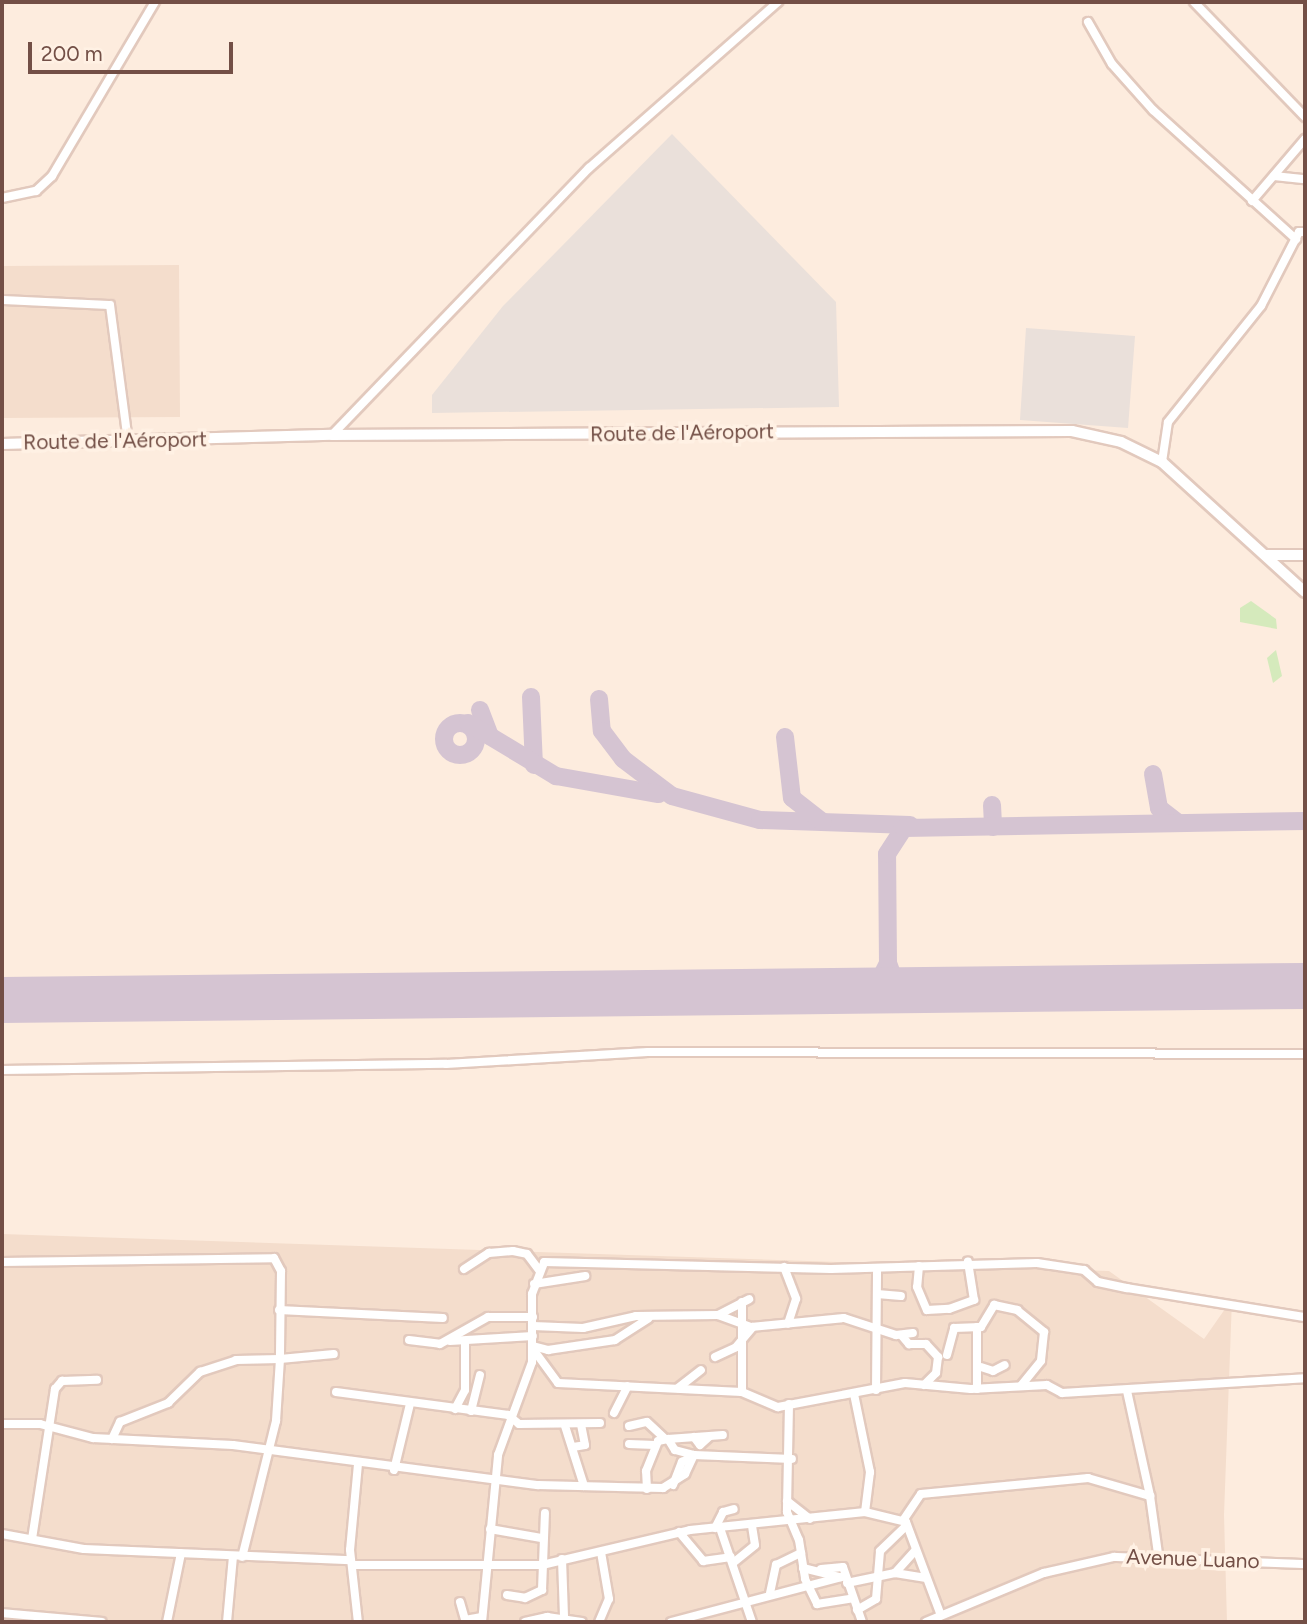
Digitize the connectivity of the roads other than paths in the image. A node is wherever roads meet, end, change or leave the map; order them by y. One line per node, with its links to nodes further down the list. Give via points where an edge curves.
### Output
1 (155, 2): 9 (street, via 52,176 36,191)
2 (778, 2): 14 (street, via 589,168)
3 (1194, 2): 5 (street)
4 (1088, 22): 10 (street, via 1112,64 1153,110)
5 (1305, 117)
6 (1305, 139): 7 (street)
7 (1274, 176): 8 (street); 10 (street)
8 (1305, 178)
9 (2, 198)
10 (1252, 201): 12 (street)
11 (1305, 232): 12 (street)
12 (1296, 239): 17 (street, via 1261,306 1168,422)
13 (2, 300): 15 (street, via 110,305)
14 (332, 435): 15 (main road, Route de l'Aéroport); 17 (main road, Route de l'Aéroport, via 1072,431 1121,442)
15 (128, 442): 16 (main road, Route de l'Aéroport)
16 (2, 444)
17 (1162, 462): 18 (main road, Route de l'Aéroport)
18 (1267, 555): 19 (main road); 20 (main road, Route de l'Aéroport)
19 (1305, 555)
20 (1305, 592)
21 (1305, 1054): 22 (street, via 648,1052 459,1063)
22 (2, 1070)
23 (968, 1261): 25 (street); 25 (street, via 974,1300 949,1310 927,1310 917,1287); 36 (street, via 1063,1265 1127,1288)
24 (2, 1262): 34 (street, via 158,1255 274,1258 281,1271)
25 (919, 1266): 27 (street)
26 (784, 1267): 27 (street); 29 (street, via 544,1262); 40 (street, via 796,1299)
27 (877, 1268): 32 (street)
28 (464, 1269): 29 (street, via 489,1253 513,1251 527,1254)
29 (539, 1270): 31 (street)
30 (585, 1276): 31 (street)
31 (534, 1284): 45 (street)
32 (877, 1294): 33 (street); 41 (street)
33 (901, 1296)
34 (279, 1310): 37 (street); 54 (street)
35 (718, 1315): 38 (street); 39 (street); 39 (street, via 746,1300)
36 (1305, 1317)
37 (443, 1318)
38 (649, 1318): 45 (street); 45 (street, via 615,1340 548,1350)
39 (742, 1324): 42 (street); 49 (street)
40 (788, 1324): 41 (street, via 844,1318); 42 (street)
41 (877, 1326): 46 (street); 70 (street)
42 (753, 1327): 49 (street)
43 (977, 1327): 52 (street, via 954,1328); 56 (street); 65 (street, via 998,1305 1017,1310 1044,1330 1041,1362)
44 (913, 1333): 46 (street)
45 (533, 1335): 48 (street, via 488,1317); 50 (street); 57 (street); 58 (street)
46 (902, 1336): 60 (street, via 907,1343 927,1345 938,1357)
47 (410, 1340): 48 (street)
48 (450, 1340): 50 (street)
49 (742, 1342): 53 (street); 73 (street)
50 (465, 1343): 77 (street, via 465,1390)
51 (334, 1354): 54 (street)
52 (947, 1355)
53 (715, 1357)
54 (280, 1360): 88 (street, via 236,1360 200,1372 168,1403 120,1422); 93 (street)
55 (1004, 1365): 56 (street, via 993,1371)
56 (981, 1367): 69 (street)
57 (528, 1370): 58 (street); 80 (street)
58 (545, 1370): 66 (street, via 558,1383)
59 (701, 1370): 67 (street)
60 (938, 1370): 64 (street); 68 (street)
61 (480, 1375): 78 (street)
62 (1305, 1378): 71 (street)
63 (97, 1380): 86 (street, via 58,1384)
64 (924, 1384): 68 (street); 70 (street)
65 (1021, 1386): 69 (street); 71 (street, via 1062,1393)
66 (628, 1387): 67 (street); 79 (street)
67 (678, 1388): 73 (street)
68 (948, 1389): 69 (street)
69 (977, 1389)
70 (876, 1390): 74 (street)
71 (1127, 1391): 101 (street)
72 (336, 1392): 75 (street)
73 (742, 1392): 76 (street, via 778,1407)
74 (854, 1394): 76 (street); 105 (street, via 870,1472)
75 (410, 1404): 77 (street); 97 (street)
76 (789, 1404): 95 (street)
77 (455, 1409): 78 (street)
78 (471, 1411): 80 (street)
79 (614, 1413)
80 (508, 1415): 84 (street, via 514,1423); 98 (street)
81 (600, 1423): 83 (street)
82 (2, 1424): 86 (street)
83 (581, 1425): 84 (street); 92 (street, via 585,1444)
84 (565, 1426): 92 (street)
85 (629, 1426): 89 (street, via 647,1422)
86 (52, 1429): 88 (street); 115 (street)
87 (723, 1435): 89 (street, via 710,1436 700,1446 694,1437)
88 (112, 1439): 93 (street)
89 (666, 1439): 91 (street); 94 (street, via 675,1450)
90 (629, 1444): 91 (street)
91 (654, 1445): 100 (street)
92 (573, 1447): 99 (street)
93 (269, 1451): 96 (street); 121 (street)
94 (693, 1456): 95 (street); 100 (street, via 673,1485)
95 (793, 1460): 102 (street)
96 (358, 1464): 97 (street); 124 (street)
97 (394, 1470): 98 (street)
98 (495, 1480): 99 (street); 111 (street)
99 (584, 1486): 100 (street)
100 (647, 1489)
101 (1150, 1496): 108 (street, via 1087,1478 1006,1490 985,1485 916,1496); 120 (street)
102 (787, 1501): 106 (street); 107 (street)
103 (734, 1509): 110 (street, via 723,1512)
104 (545, 1513): 114 (street)
105 (865, 1513): 106 (street); 108 (street)
106 (810, 1519): 107 (street)
107 (790, 1521): 109 (street); 119 (street)
108 (905, 1522): 116 (street); 132 (street, via 880,1550)
109 (752, 1525): 110 (street); 123 (street, via 755,1545)
110 (718, 1528): 112 (street); 123 (street)
111 (490, 1529): 114 (street); 128 (street)
112 (679, 1532): 117 (street); 123 (street, via 703,1561)
113 (2, 1534): 115 (street)
114 (541, 1538): 126 (street)
115 (32, 1539): 118 (street)
116 (915, 1550): 130 (street); 133 (street)
117 (601, 1552): 122 (street); 152 (street, via 609,1599)
118 (181, 1553): 121 (street); 147 (street)
119 (801, 1553): 129 (street); 136 (street, via 776,1565)
120 (1158, 1554): 125 (street, Avenue Luano); 143 (street, Avenue Luano, via 1044,1573)
121 (238, 1557): 124 (street); 148 (street)
122 (562, 1559): 126 (street); 144 (street)
123 (732, 1560): 139 (street)
124 (352, 1563): 128 (street); 149 (street)
125 (1305, 1564)
126 (542, 1565): 127 (street); 131 (street)
127 (529, 1566): 128 (street); 131 (street)
128 (486, 1568): 145 (street)
129 (803, 1568): 134 (street, via 821,1569); 135 (street)
130 (895, 1573): 132 (street); 133 (street)
131 (540, 1575): 137 (street, via 539,1593)
132 (878, 1577): 134 (street); 141 (street, via 876,1599)
133 (925, 1578): 143 (street)
134 (845, 1581): 135 (street); 138 (street)
135 (809, 1585): 136 (street); 138 (street, via 817,1604)
136 (770, 1593): 139 (street)
137 (507, 1595)
138 (849, 1598): 141 (street)
139 (744, 1599): 153 (street); 154 (street)
140 (460, 1602): 145 (street, via 467,1622)
141 (857, 1610): 155 (street)
142 (2, 1613): 146 (street)
143 (940, 1613): 156 (street, Avenue Luano)
144 (564, 1617): 150 (street); 151 (street)
145 (482, 1619)
146 (102, 1622)
147 (167, 1622)
148 (228, 1622)
149 (358, 1622)
150 (525, 1622)
151 (582, 1622)
152 (599, 1622)
153 (671, 1622)
154 (752, 1622)
155 (862, 1622)
156 (926, 1622)

